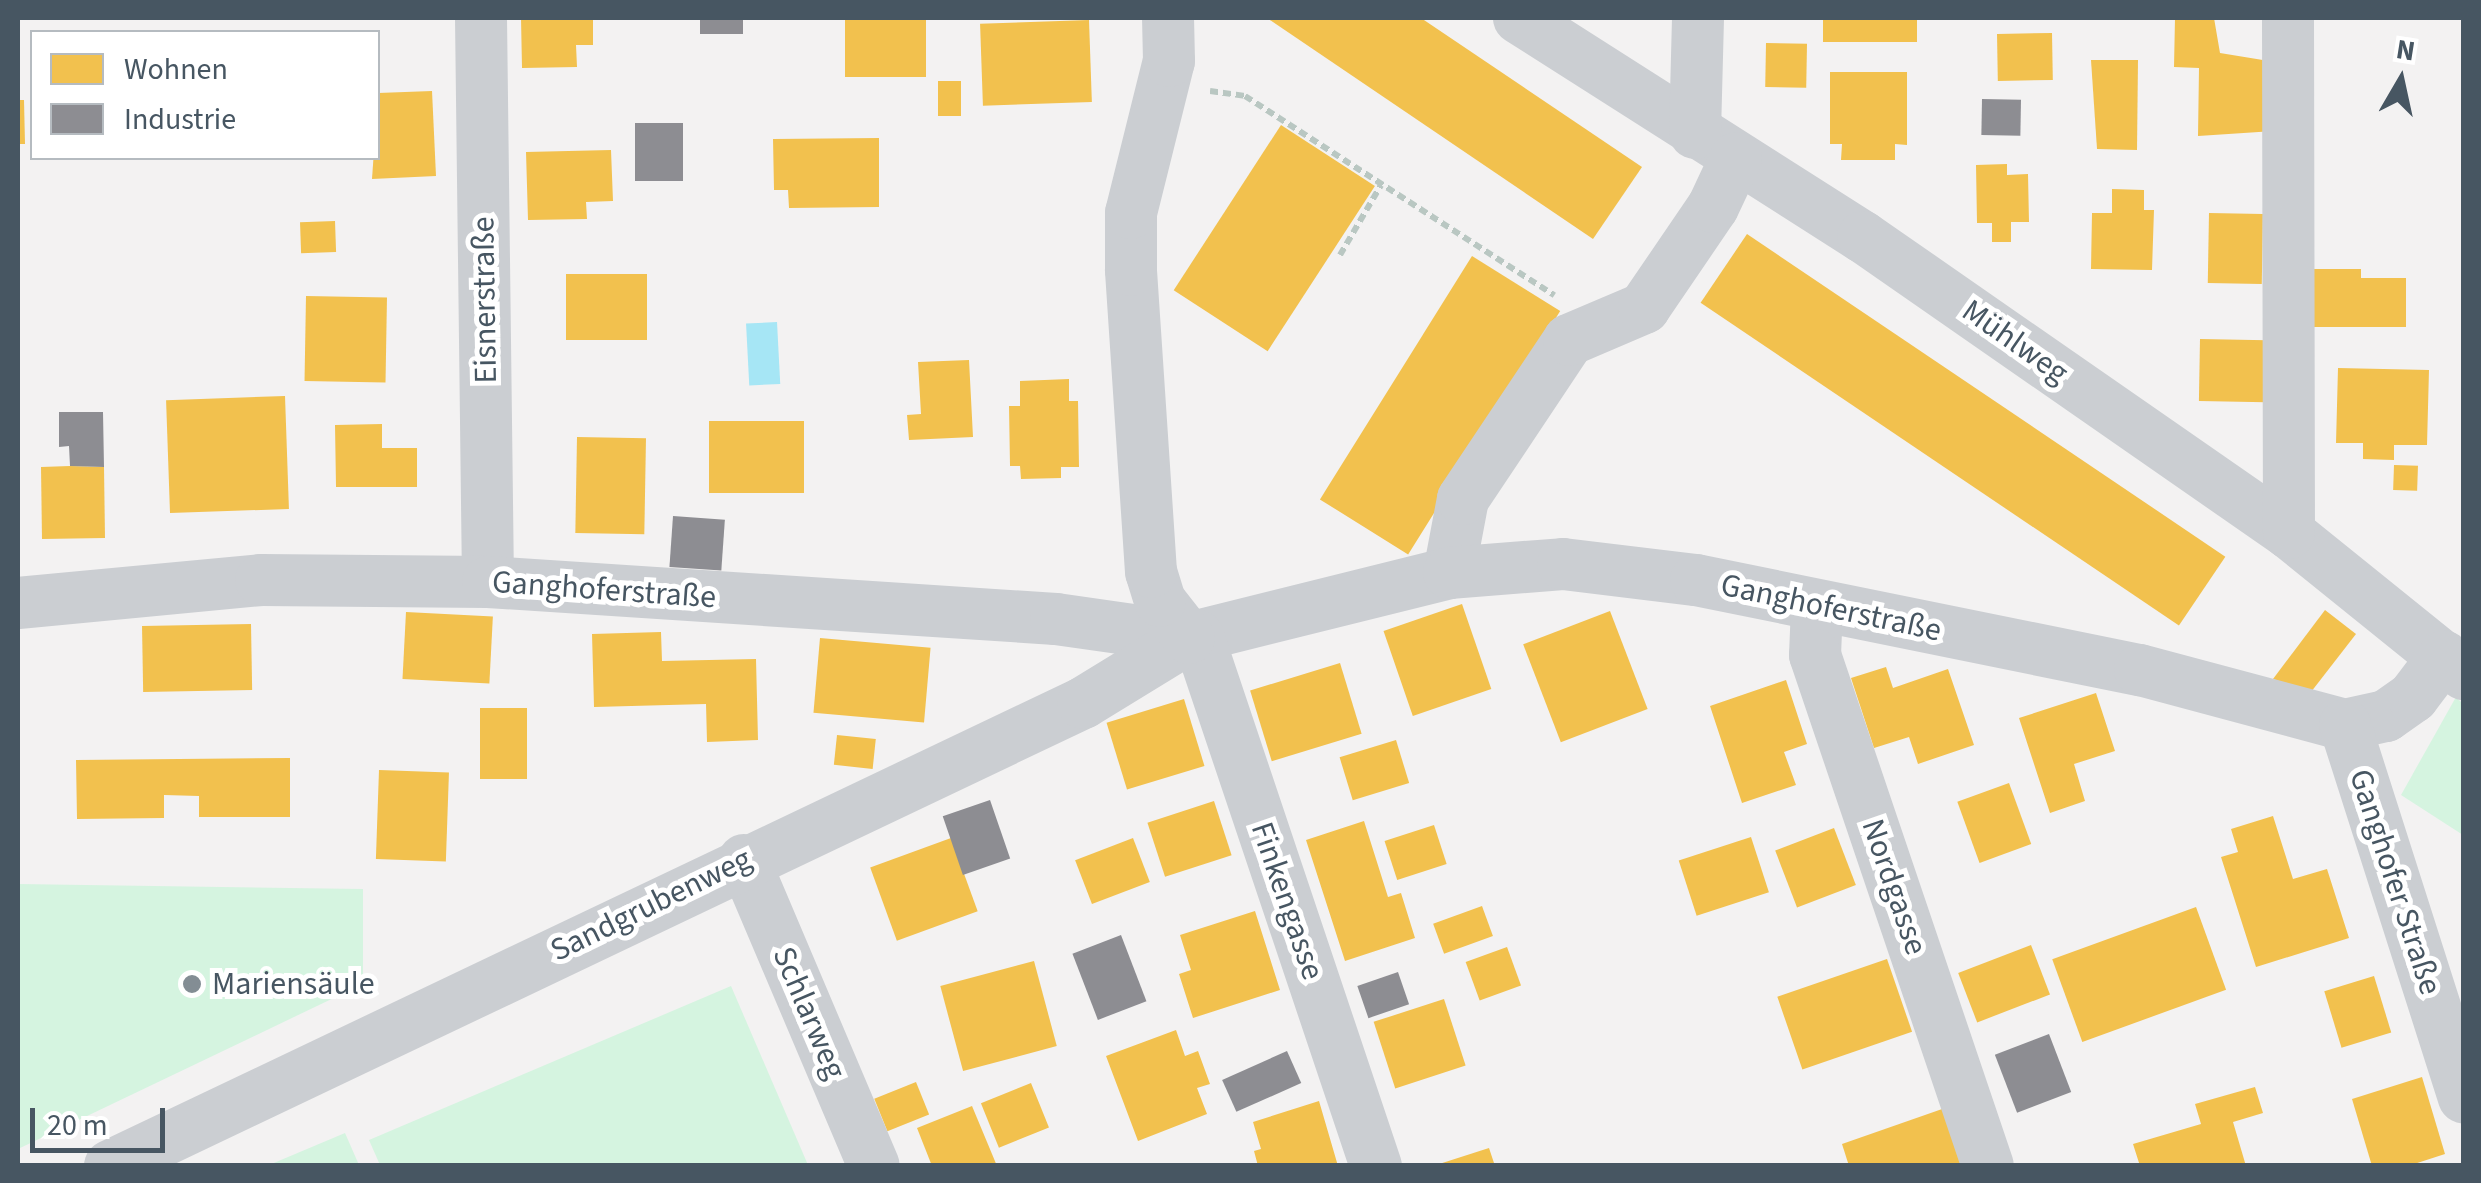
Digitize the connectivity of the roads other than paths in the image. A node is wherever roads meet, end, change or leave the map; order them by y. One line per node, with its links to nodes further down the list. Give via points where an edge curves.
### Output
1 (481, 18): 9 (street, Eisnerstraße)
2 (1168, 18): 12 (street, via 1164,86 1131,213 1131,270 1151,572 1160,601)
3 (1519, 18): 6 (street, Mühlweg)
4 (1698, 18): 6 (street)
5 (2288, 18): 7 (street)
6 (1716, 146): 7 (street, Mühlweg, via 1863,236); 8 (street, via 1712,206 1644,308 1569,340 1464,500)
7 (2288, 533): 13 (street, Mühlweg)
8 (1448, 573): 11 (street, Ganghoferstraße, via 1509,564 1582,566); 12 (street, Ganghoferstraße)
9 (488, 582): 10 (street, Ganghoferstraße, via 261,580); 12 (street, Ganghoferstraße, via 1056,619)
10 (18, 603)
11 (1817, 606): 14 (street, Ganghoferstraße, via 2140,670); 20 (street, Nordgasse, via 1815,656)
12 (1194, 637): 15 (street, Sandgrubenweg, via 1083,703); 19 (street, Finkengasse)
13 (2454, 665): 14 (street, via 2386,716)
14 (2345, 725): 16 (street, Ganghofer Straße)
15 (744, 860): 17 (street, Sandgrubenweg); 18 (street, Schlarweg)
16 (2464, 1097)
17 (110, 1166)
18 (874, 1166)
19 (1376, 1166)
20 (1988, 1166)

